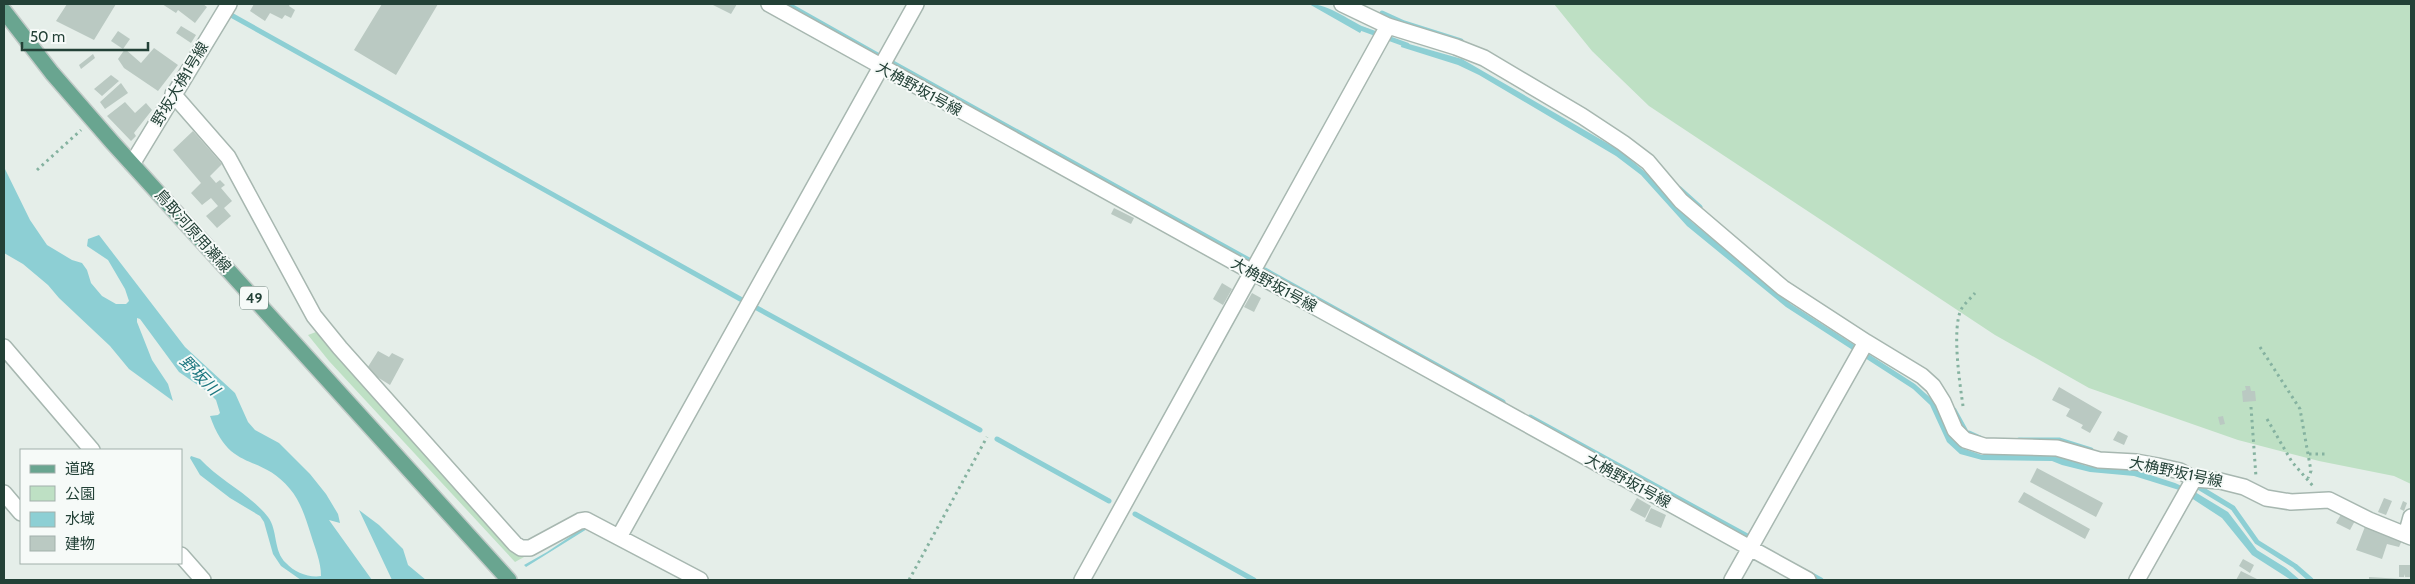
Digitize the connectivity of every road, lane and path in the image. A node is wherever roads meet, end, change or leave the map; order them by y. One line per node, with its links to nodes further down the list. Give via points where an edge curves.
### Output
1 (229, 4): 10 (street, 野坂大桷1号線)
2 (769, 4): 9 (street, 大桷野坂1号線)
3 (916, 4): 9 (street)
4 (1342, 4): 7 (street)
5 (1363, 4): 7 (street)
6 (4, 11): 11 (main road, 鳥取河原用瀬線 / 49)
7 (1372, 20): 8 (street)
8 (1388, 26): 14 (street); 16 (street, via 1456,46 1484,58 1623,143 1648,162 1681,200 1760,269 1818,313)
9 (880, 67): 14 (street, 大桷野坂1号線); 34 (street)
10 (173, 94): 12 (street, 野坂大桷1号線); 34 (street, via 228,157 314,316 515,544 530,548 586,520)
11 (92, 119): 12 (main road, 鳥取河原用瀬線 / 49); 13 (path)
12 (132, 164): 38 (main road, 鳥取河原用瀬線 / 49)
13 (37, 170)
14 (1252, 273): 35 (street, 大桷野坂1号線); 41 (street)
15 (1975, 293): 22 (path, via 1961,309 1958,326 1958,360 1967,430)
16 (1866, 342): 22 (street, via 1933,386); 35 (street)
17 (4, 347): 23 (street)
18 (2260, 347): 24 (path, via 2300,409)
19 (2251, 407): 26 (path)
20 (2267, 419): 27 (path, via 2292,462)
21 (988, 437): 40 (path)
22 (1962, 438): 28 (street, 大桷野坂1号線, via 1984,446 2057,448 2099,460 2158,466 2180,471)
23 (91, 449)
24 (2309, 454): 25 (path); 27 (path, via 2311,471)
25 (2326, 454)
26 (2255, 461)
27 (2308, 478): 30 (path)
28 (2194, 479): 30 (street, 大桷野坂1号線, via 2220,481 2244,487 2266,498 2291,502); 44 (street)
29 (4, 493): 31 (street)
30 (2326, 500): 33 (street, 大桷野坂1号線)
31 (20, 512)
32 (2411, 517): 33 (street)
33 (2408, 536)
34 (620, 537): 39 (street)
35 (1750, 548): 42 (street); 43 (street, 大桷野坂1号線)
36 (182, 556): 37 (street)
37 (203, 580)
38 (509, 580)
39 (700, 580)
40 (909, 580)
41 (1082, 580)
42 (1732, 580)
43 (1808, 580)
44 (2137, 580)

